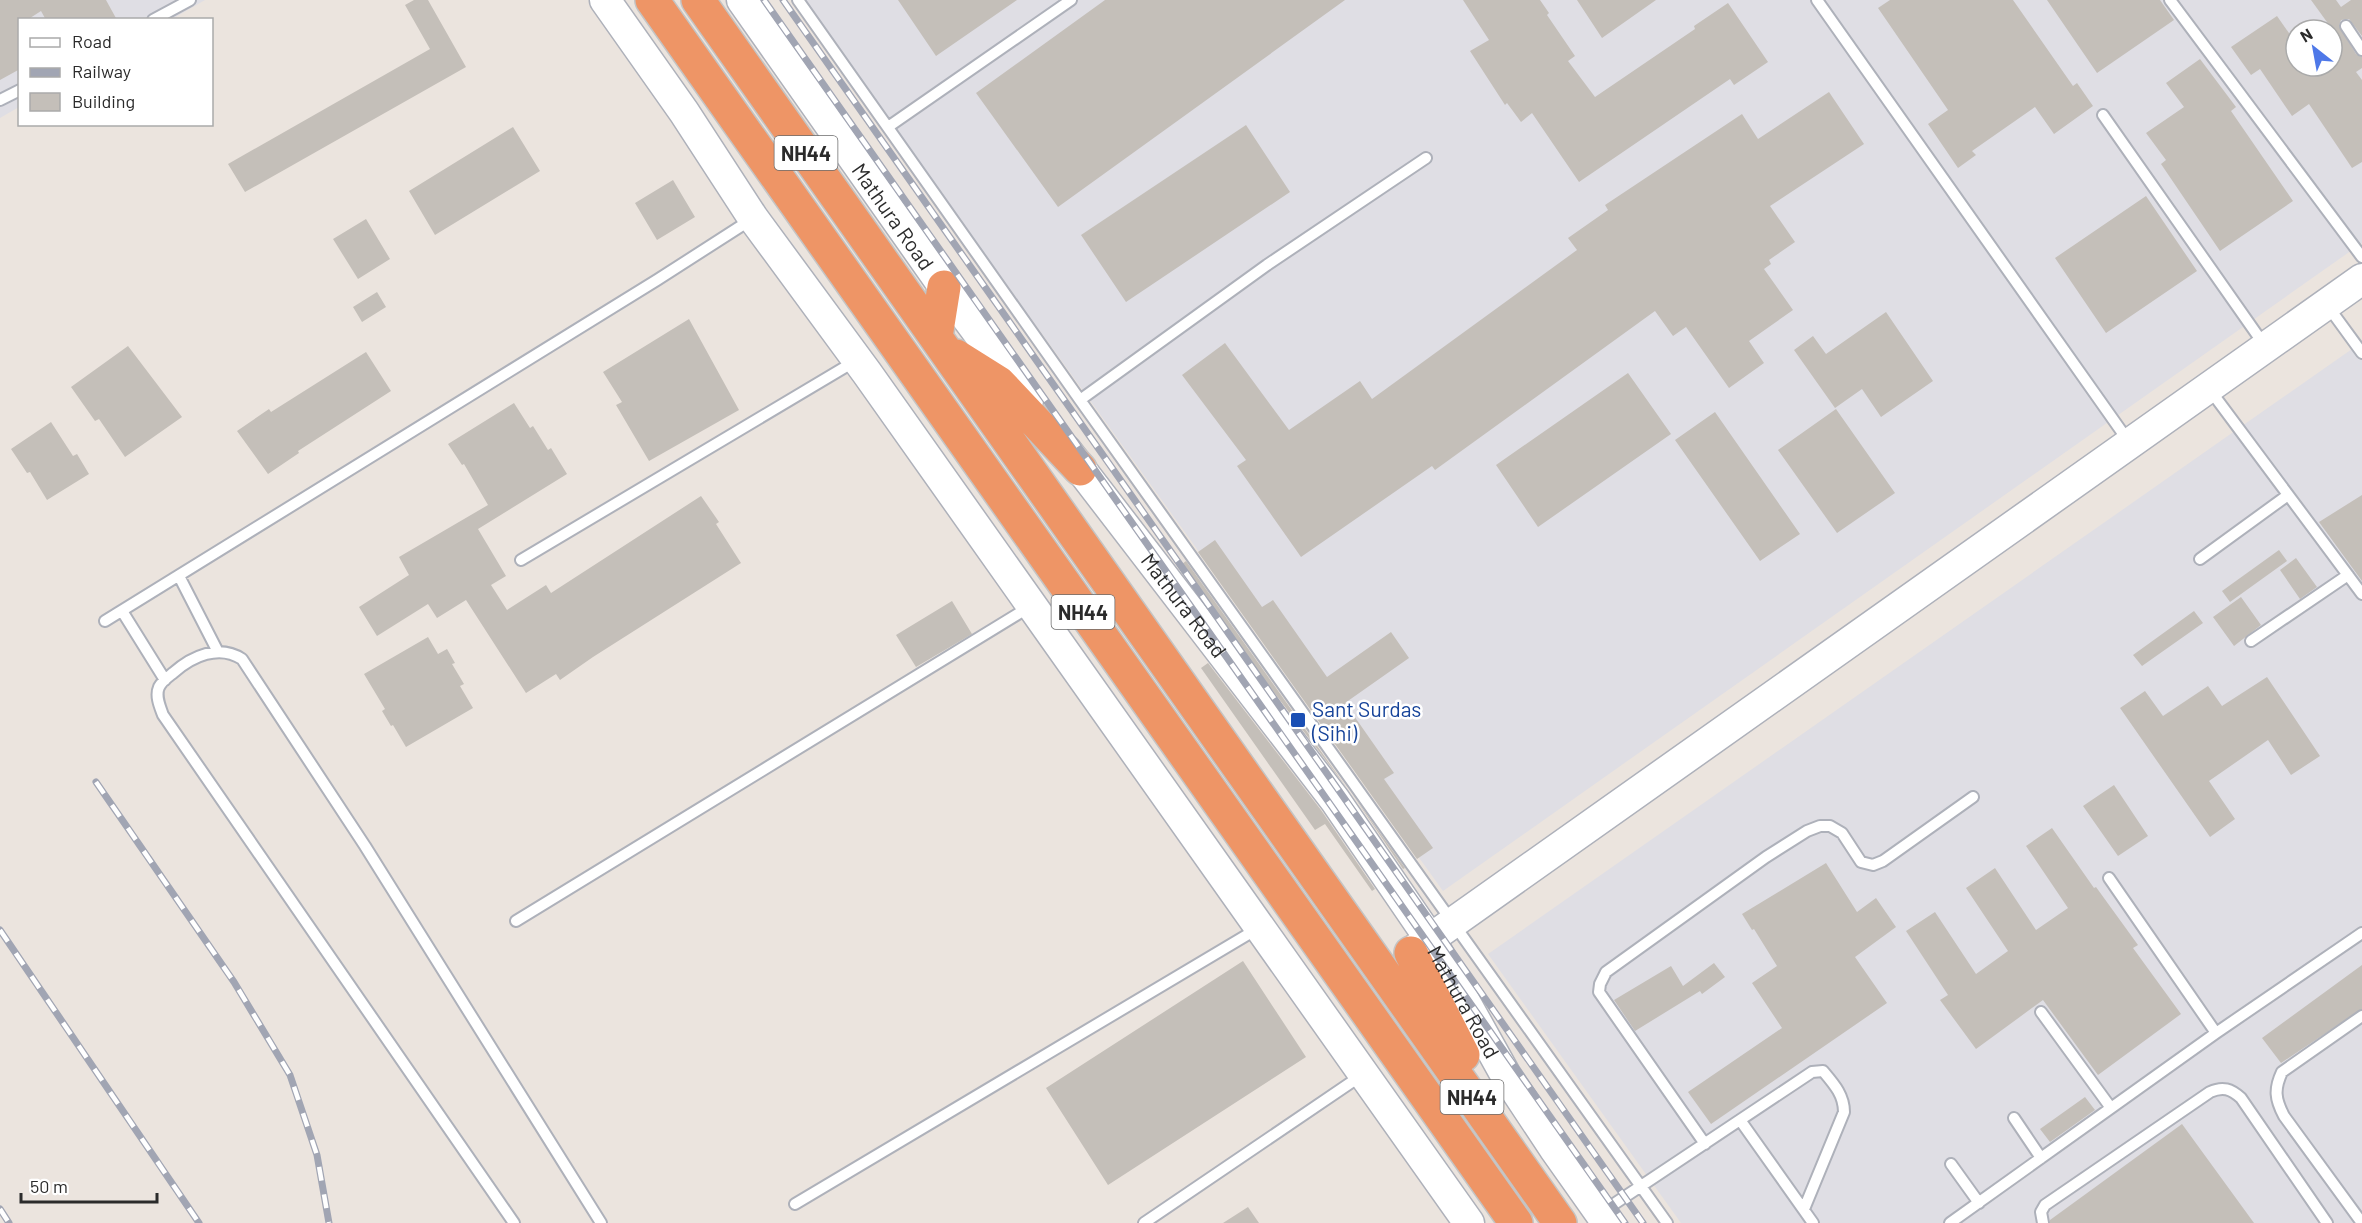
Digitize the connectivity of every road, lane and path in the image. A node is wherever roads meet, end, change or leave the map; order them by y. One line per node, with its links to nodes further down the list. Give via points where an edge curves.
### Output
1 (190, 0): 10 (lane)
2 (606, 0): 18 (main road)
3 (652, 0): 70 (highway, NH44)
4 (698, 0): 23 (highway, NH44)
5 (742, 0): 21 (main road, Mathura Road)
6 (798, 0): 16 (lane)
7 (1071, 0): 16 (lane)
8 (1817, 0): 29 (lane)
9 (2170, 0): 19 (lane)
10 (157, 18)
11 (2346, 27): 12 (lane)
12 (2362, 50)
13 (18, 91): 14 (lane)
14 (0, 100)
15 (2103, 116): 24 (lane)
16 (888, 127): 28 (lane)
17 (1426, 158): 28 (lane, via 1267,265)
18 (753, 218): 26 (main road); 35 (lane)
19 (2362, 257)
20 (2362, 279): 22 (main road)
21 (944, 287): 23 (highway); 30 (main road, Mathura Road)
22 (2327, 305): 24 (main road); 25 (lane)
23 (940, 343): 30 (highway, via 999,383); 49 (highway, Mathura Road / NH44)
24 (2266, 348): 27 (main road)
25 (2362, 353)
26 (857, 360): 33 (lane); 37 (main road)
27 (2209, 388): 29 (main road); 31 (lane)
28 (1080, 400): 48 (lane)
29 (2129, 443): 48 (main road)
30 (1080, 469): 48 (main road, Mathura Road, via 1335,800)
31 (2288, 495): 32 (lane); 34 (lane)
32 (2200, 559)
33 (521, 561)
34 (2348, 575): 36 (lane); 40 (lane)
35 (179, 576): 38 (lane); 41 (lane)
36 (2362, 594)
37 (1031, 606): 45 (lane); 46 (main road)
38 (122, 611): 39 (lane); 42 (lane)
39 (105, 621)
40 (2251, 641)
41 (218, 652): 42 (lane, via 188,661); 67 (lane, via 232,652 256,678)
42 (165, 680): 66 (lane, via 159,688 158,700 163,715)
43 (1973, 797): 57 (lane, via 1873,865 1861,862 1842,833 1830,826 1820,826 1793,838 1606,972 1599,992)
44 (2109, 878): 52 (lane)
45 (516, 921)
46 (1260, 927): 53 (main road); 63 (lane)
47 (2362, 933): 52 (lane)
48 (1431, 938): 49 (main road); 59 (highway); 61 (lane); 65 (main road, Mathura Road, via 1505,1074)
49 (1384, 972): 59 (highway, Mathura Road / NH44)
50 (2041, 1012): 54 (lane)
51 (2362, 1016): 77 (lane, via 2282,1072 2276,1096 2284,1116)
52 (2216, 1033): 54 (lane)
53 (1364, 1074): 68 (lane); 69 (main road)
54 (2111, 1108): 58 (lane)
55 (2014, 1118): 58 (lane)
56 (1740, 1120): 57 (lane); 64 (lane); 64 (lane, via 1816,1071 1823,1071 1840,1092 1843,1120)
57 (1705, 1144): 61 (lane)
58 (2041, 1158): 62 (lane)
59 (1517, 1161): 71 (highway, Mathura Road / NH44)
60 (1951, 1164): 62 (lane)
61 (1641, 1187): 65 (lane); 72 (lane)
62 (1978, 1203): 74 (lane)
63 (795, 1204)
64 (1804, 1209): 73 (lane)
65 (1603, 1218)
66 (514, 1223)
67 (602, 1223)
68 (1144, 1223)
69 (1469, 1223)
70 (1515, 1223)
71 (1560, 1223)
72 (1667, 1223)
73 (1813, 1223)
74 (1950, 1223)
75 (2043, 1223): 76 (lane, via 2041,1212 2045,1205 2210,1092 2223,1088 2241,1098)
76 (2327, 1223)
77 (2362, 1223)

